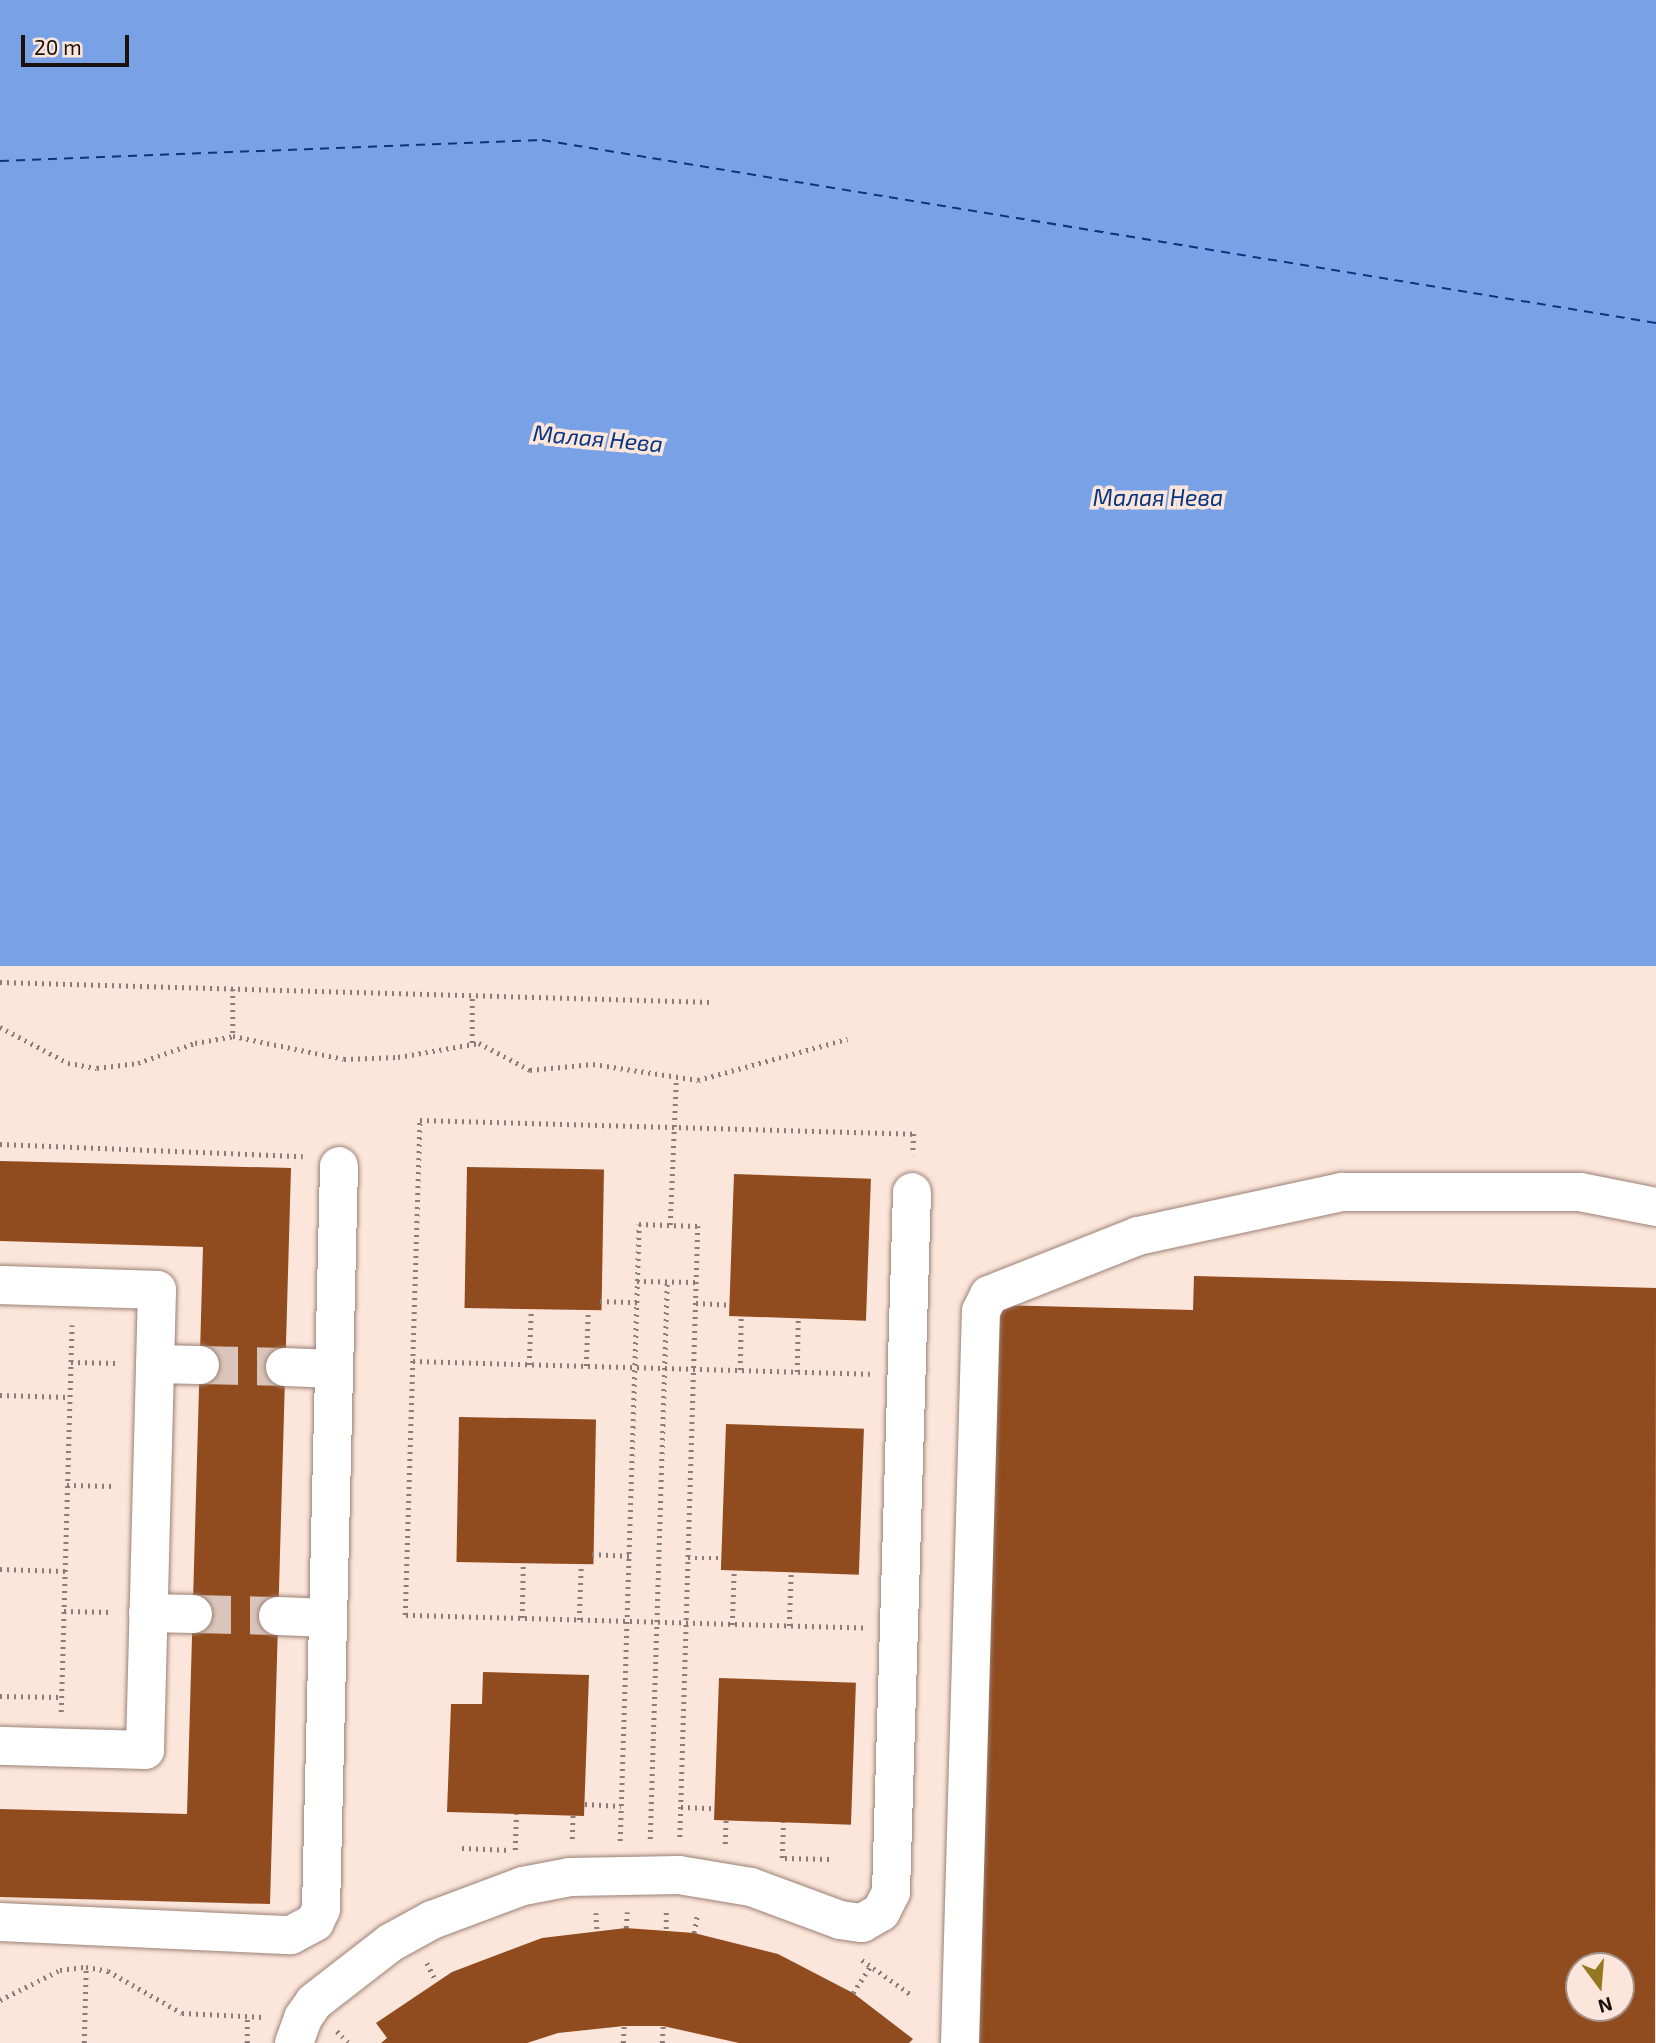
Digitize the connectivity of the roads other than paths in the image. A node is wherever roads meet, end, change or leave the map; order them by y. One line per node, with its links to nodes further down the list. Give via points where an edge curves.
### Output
1 (321, 1167): 8 (lane)
2 (912, 1192): 16 (lane, via 891,1892 881,1912 862,1923 840,1920 751,1887 649,1867 570,1877 477,1901 432,1920)
3 (1656, 1207): 18 (lane, via 1580,1192 1342,1192 1138,1236 989,1295 981,1311)
4 (0, 1285): 5 (lane, via 157,1290)
5 (155, 1364): 6 (lane); 9 (lane)
6 (200, 1365)
7 (285, 1367): 8 (lane)
8 (334, 1369): 12 (lane)
9 (148, 1613): 10 (lane); 13 (lane, via 145,1749)
10 (193, 1614)
11 (278, 1616): 12 (lane)
12 (328, 1618): 15 (lane, via 321,1909)
13 (0, 1746)
14 (0, 1922): 15 (lane, via 291,1935)
15 (315, 1922): 16 (lane)
16 (354, 1969): 17 (lane)
17 (298, 2030)
18 (960, 2043)

